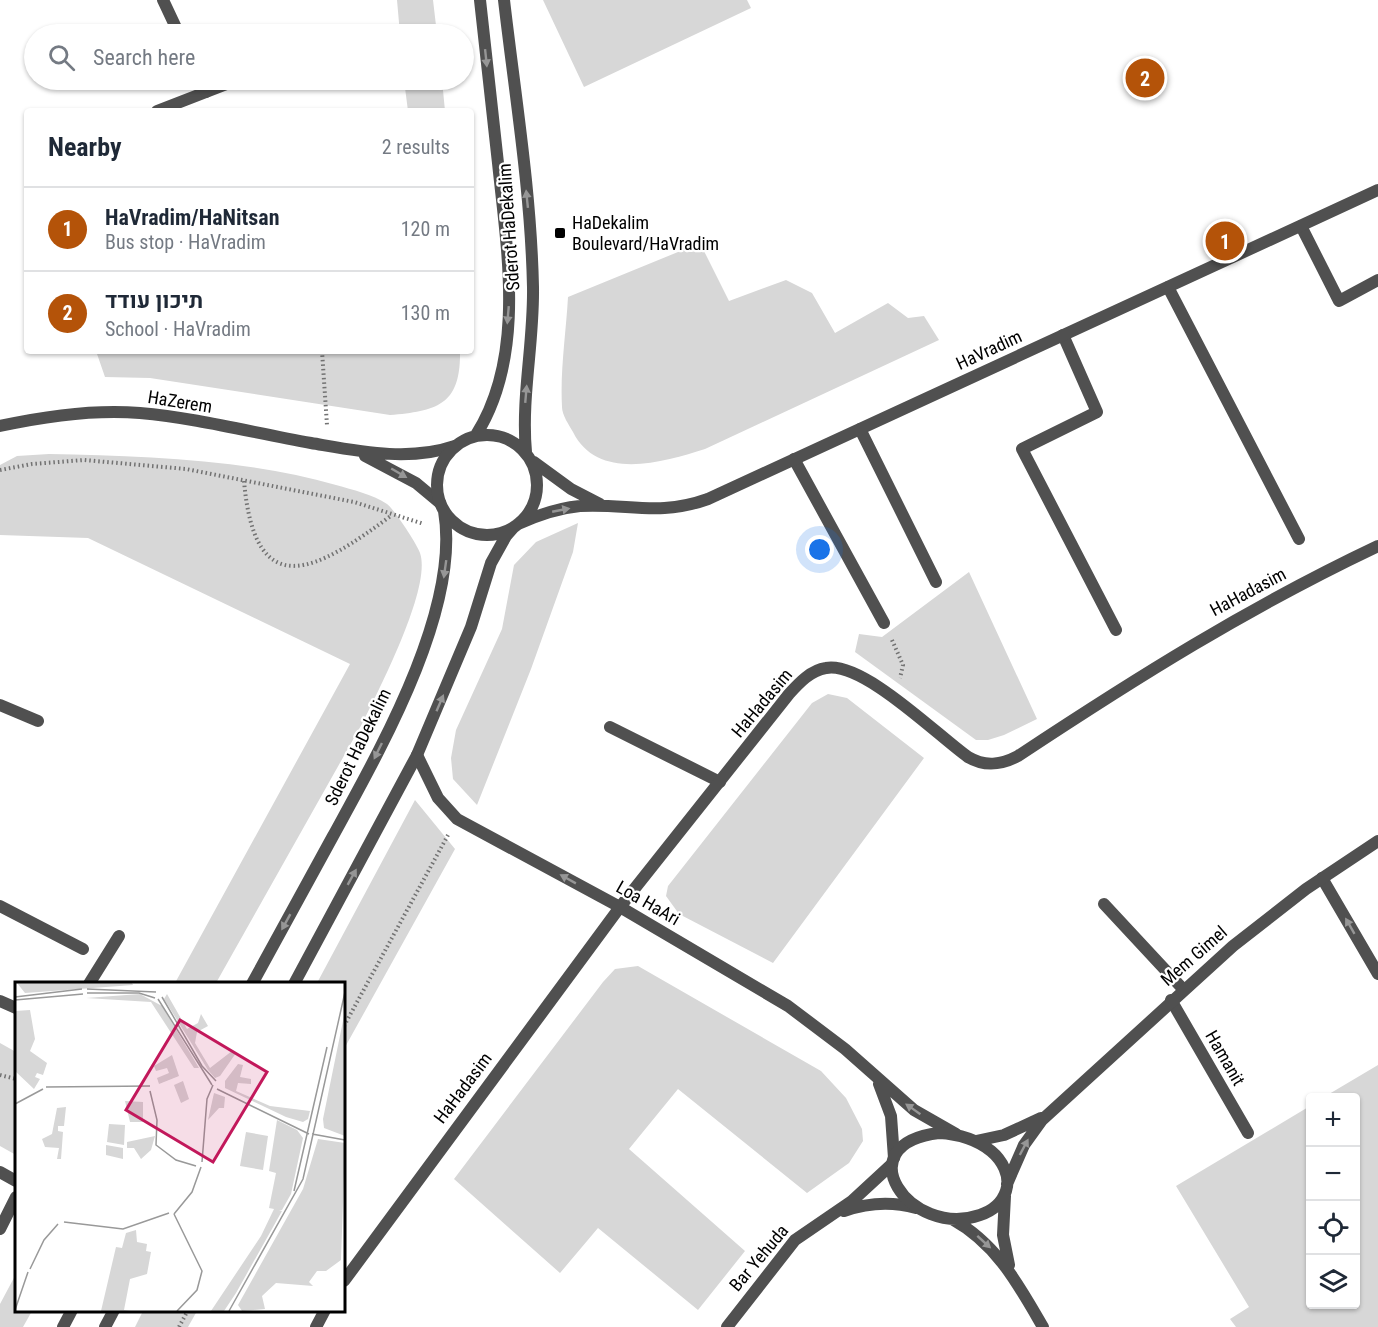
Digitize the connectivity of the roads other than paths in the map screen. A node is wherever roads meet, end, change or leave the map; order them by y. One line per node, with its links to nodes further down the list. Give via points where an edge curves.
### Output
1 (163, 0): 4 (street)
2 (480, 0): 15 (street, Sderot HaDekalim, one-way to 15, via 510,297 499,386)
3 (504, 0): 18 (street, Sderot HaDekalim, one-way to 3, via 524,410 533,314 531,234)
4 (174, 24)
5 (211, 90): 6 (street)
6 (206, 92): 7 (street)
7 (165, 108)
8 (1378, 190): 9 (street, HaVradim)
9 (1301, 226): 10 (street, via 1339,301); 11 (street, HaVradim)
10 (1378, 280)
11 (1168, 287): 12 (street, HaVradim); 23 (street)
12 (1063, 335): 14 (street, HaVradim); 27 (street, via 1098,411 1022,449)
13 (0, 426): 17 (street, HaZerem, via 71,414 129,413)
14 (860, 429): 19 (street, HaVradim); 25 (street)
15 (476, 435): 16 (street); 18 (street, via 507,438)
16 (454, 446): 17 (street, HaZerem, via 403,454); 20 (street, via 438,472)
17 (353, 450): 20 (street, HaZerem, one-way to 20, via 399,472 425,489)
18 (528, 455): 21 (street, HaVradim, via 557,480); 22 (street, via 537,474 538,489 530,512)
19 (794, 459): 21 (street, HaVradim, via 688,505 648,510); 26 (street)
20 (442, 507): 22 (street, via 455,523 475,534 491,535); 42 (street, Sderot HaDekalim, one-way to 42, via 448,532 447,563 436,615 370,767)
21 (607, 507): 22 (street, HaVradim, one-way to 21, via 560,510)
22 (516, 526): 31 (street, one-way to 22, via 471,627 491,563)
23 (1299, 539)
24 (1378, 546): 32 (street, HaHadasim, via 1221,627 1003,763 973,760 852,671 834,667 819,670 789,694)
25 (936, 582)
26 (884, 623)
27 (1116, 630)
28 (0, 705): 29 (street)
29 (38, 721)
30 (610, 727): 32 (street)
31 (417, 755): 37 (street, Loa HaAri, one-way to 31, via 457,819 434,792); 43 (street, one-way to 31)
32 (720, 782): 37 (street, HaHadasim)
33 (1378, 842): 34 (street, Mem Gimel)
34 (1322, 878): 40 (street, one-way to 34); 44 (street, Mem Gimel)
35 (1104, 904): 44 (street)
36 (0, 906): 39 (street)
37 (620, 907): 48 (street, Loa HaAri, via 788,1005); 63 (street, HaHadasim)
38 (119, 936): 41 (street)
39 (83, 950)
40 (1378, 974)
41 (90, 982)
42 (253, 982)
43 (295, 982)
44 (1183, 988): 45 (street, Mem Gimel)
45 (1171, 1000): 49 (street, Mem Gimel); 50 (street, Hamanit)
46 (0, 1001): 47 (street)
47 (15, 1008)
48 (874, 1076): 51 (street, Loa HaAri, one-way to 48, via 914,1110); 53 (street, Loa HaAri, via 891,1116)
49 (1047, 1115): 52 (street, Mem Gimel, via 1004,1135); 56 (street, Mem Gimel, one-way to 49, via 1029,1138)
50 (1248, 1133)
51 (957, 1135): 52 (street); 53 (street, via 939,1133 914,1139 902,1147)
52 (975, 1141): 56 (street, via 1001,1161 1007,1174)
53 (893, 1161): 58 (street, via 894,1185); 59 (street, Bar Yehuda, via 866,1191)
54 (0, 1172): 55 (street)
55 (15, 1180)
56 (1006, 1189): 60 (street, via 997,1206 985,1214); 62 (street, via 1003,1235)
57 (15, 1199): 61 (street)
58 (916, 1208): 59 (street, Bar Yehuda, via 899,1203 873,1204); 60 (street)
59 (825, 1218): 70 (street, Bar Yehuda, via 788,1247)
60 (951, 1219): 62 (street, one-way to 62, via 977,1235)
61 (0, 1229)
62 (1011, 1272): 71 (street)
63 (345, 1280)
64 (71, 1312): 67 (street)
65 (113, 1312): 68 (street)
66 (324, 1312): 69 (street)
67 (63, 1327)
68 (105, 1327)
69 (316, 1327)
70 (727, 1327)
71 (1043, 1327)

